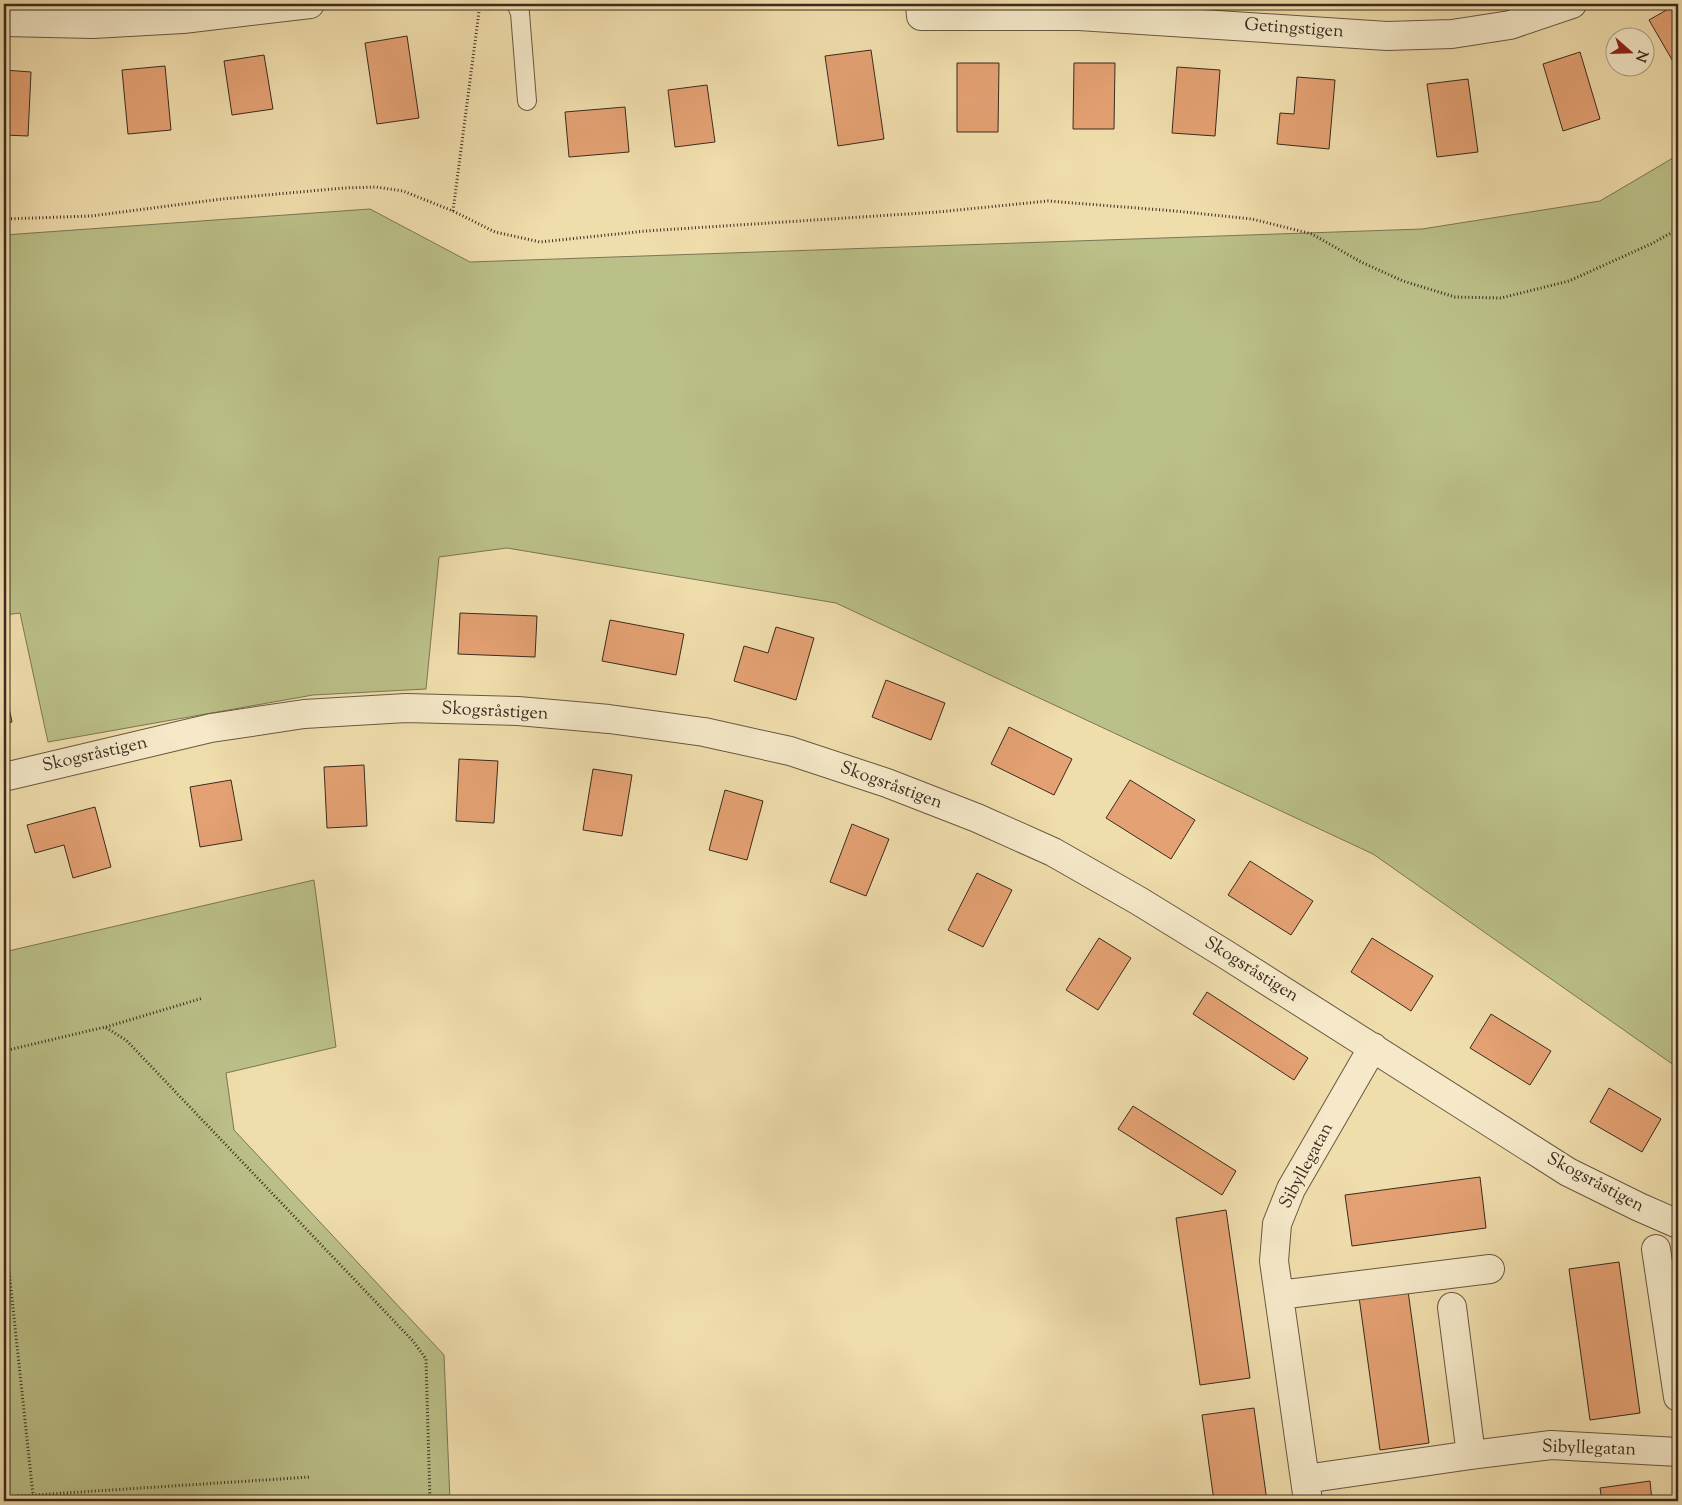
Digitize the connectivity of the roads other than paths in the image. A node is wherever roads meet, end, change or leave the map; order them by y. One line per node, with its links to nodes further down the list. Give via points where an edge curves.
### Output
1 (310, 4): 5 (street, via 182,19 93,24)
2 (516, 4): 6 (lane, via 520,13)
3 (1572, 4): 4 (street, Getingstigen, via 1510,25 1452,34 1387,36 1080,16)
4 (921, 10)
5 (4, 22)
6 (527, 101)
7 (4, 777): 8 (street, Skogsråstigen, via 211,728 313,713 406,708 518,711 704,732 790,751 886,783 1053,852 1139,900)
8 (1373, 1047): 9 (street, Skogsråstigen, via 1568,1172); 12 (street, Sibyllegatan, via 1291,1189 1281,1215 1274,1262)
9 (1678, 1224)
10 (1656, 1249): 14 (street)
11 (1490, 1269): 12 (street)
12 (1279, 1295): 17 (street, Sibyllegatan)
13 (1452, 1307): 16 (street)
14 (1678, 1397)
15 (1678, 1452): 16 (street, Sibyllegatan, via 1551,1445)
16 (1471, 1455): 17 (street, Sibyllegatan)
17 (1307, 1490)

